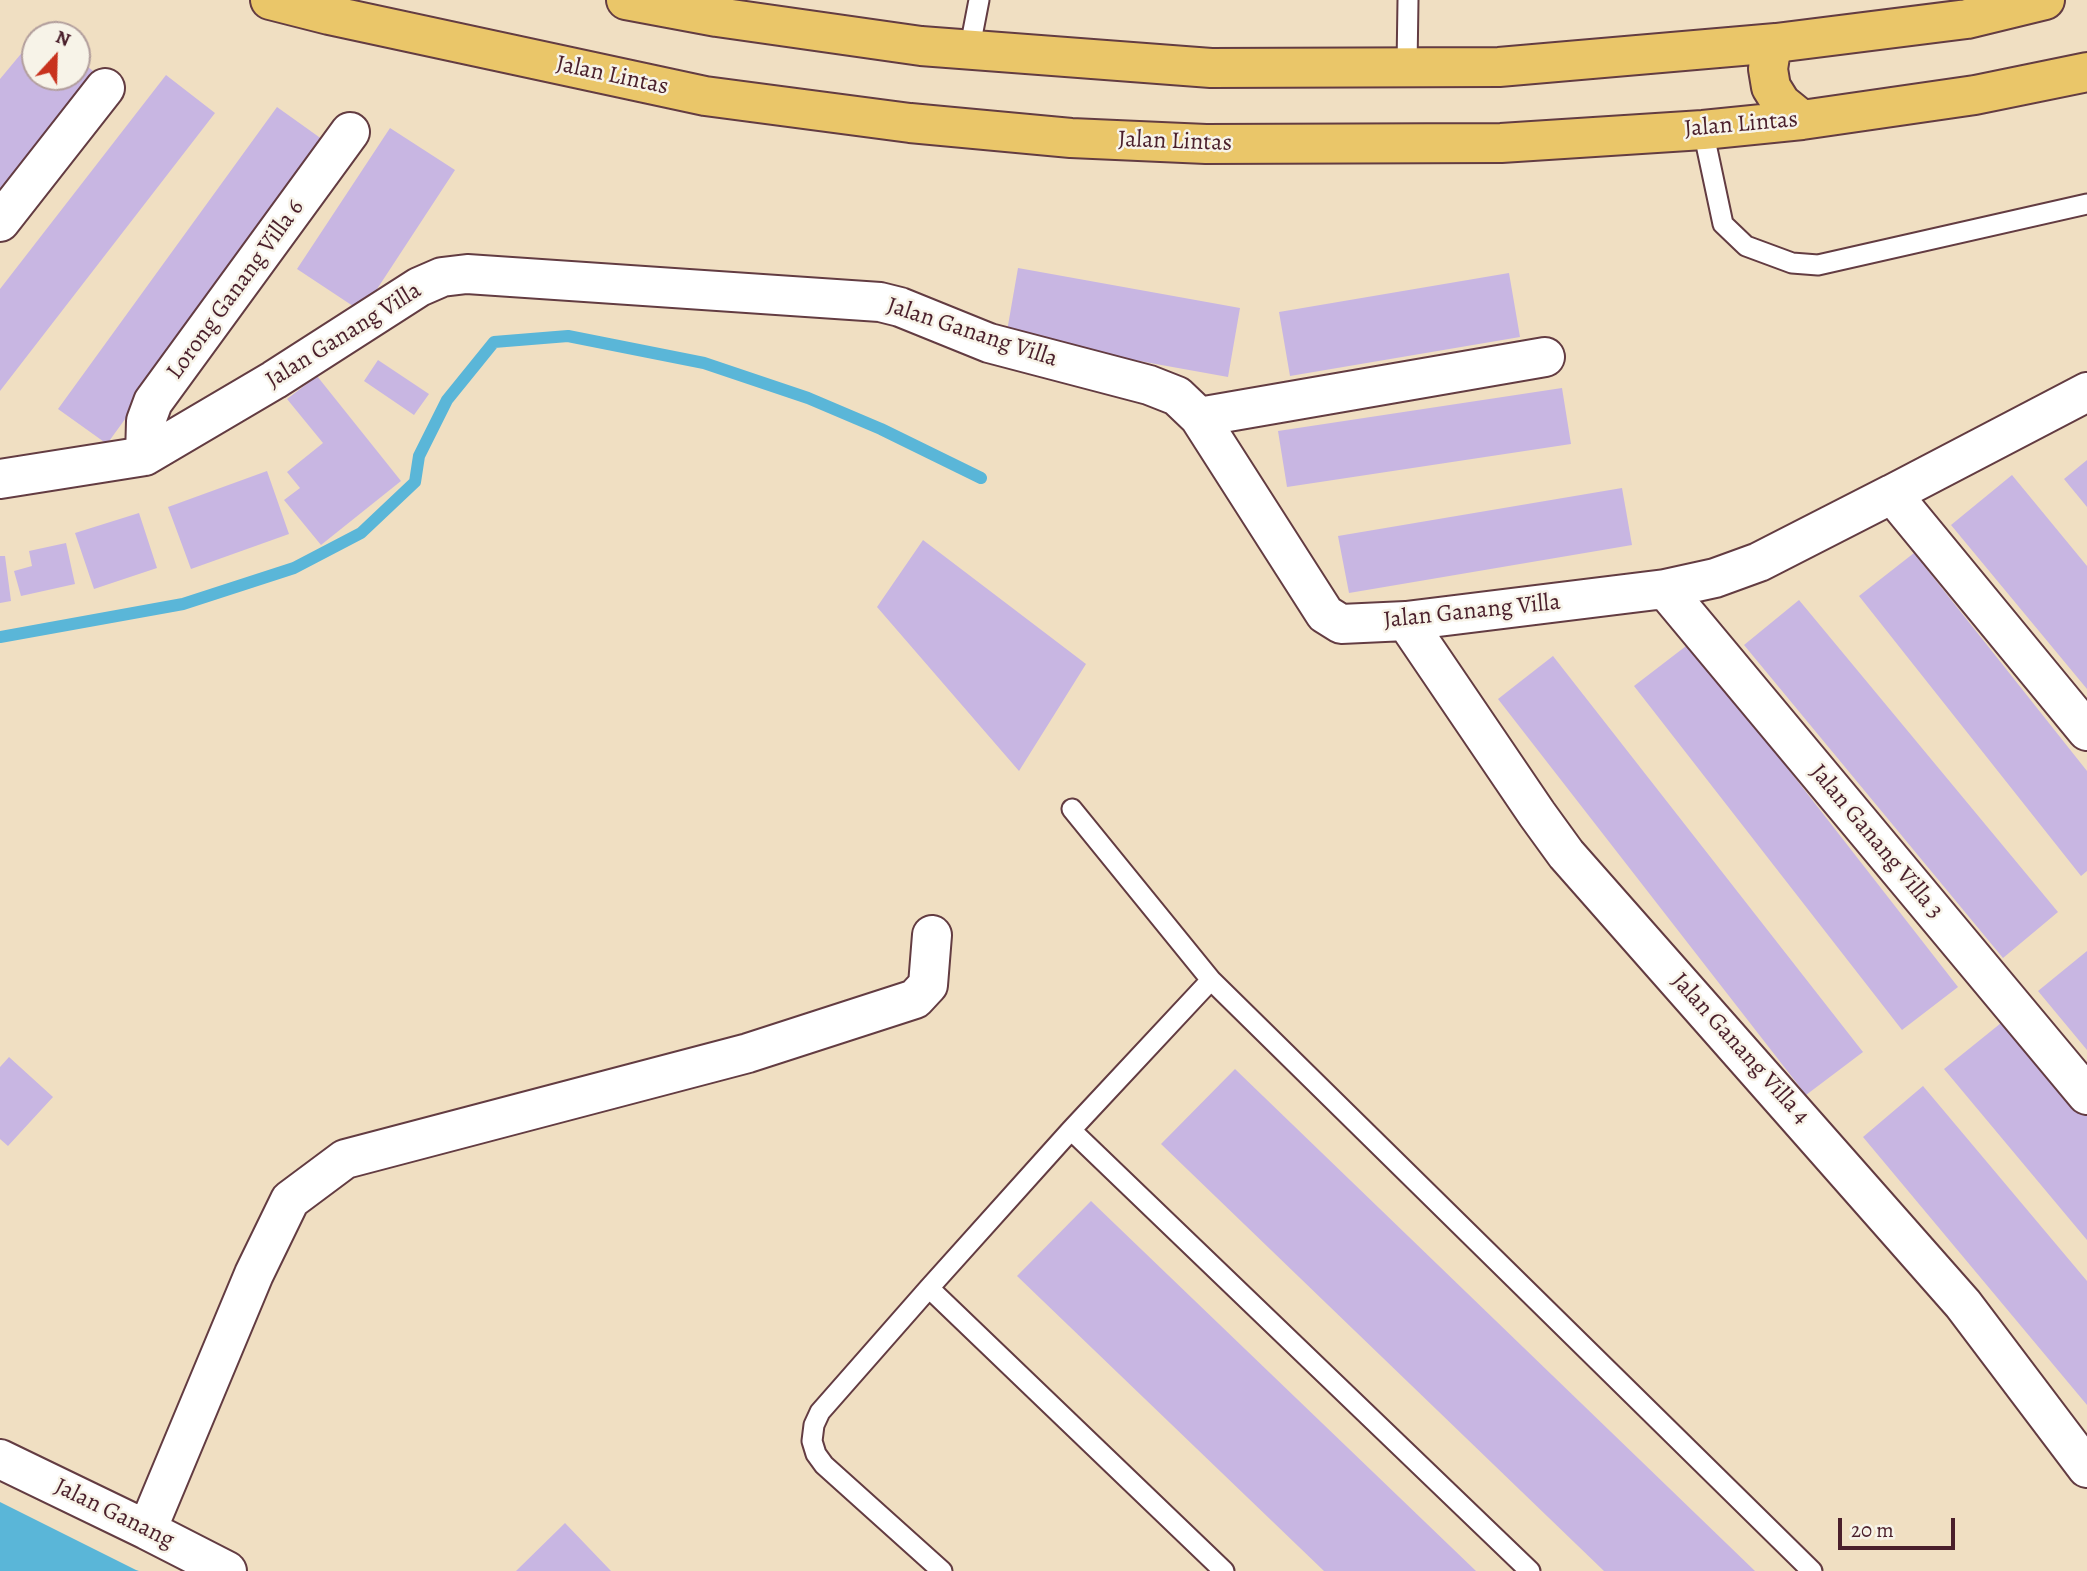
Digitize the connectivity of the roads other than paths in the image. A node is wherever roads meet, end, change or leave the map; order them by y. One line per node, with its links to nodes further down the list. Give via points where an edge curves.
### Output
1 (270, 0): 13 (highway, Jalan Lintas, via 705,96 1071,138 1206,144 1501,143)
2 (626, 0): 8 (highway, via 717,18)
3 (979, 0): 8 (lane)
4 (1408, 0): 9 (lane)
5 (2045, 0): 6 (highway)
6 (1961, 9): 7 (highway)
7 (1776, 43): 9 (highway, via 1499,68); 12 (highway, via 1768,69 1771,88 1780,103)
8 (969, 52): 9 (highway, via 1211,68)
9 (1407, 68)
10 (2087, 72): 12 (highway, Jalan Lintas, via 1975,95)
11 (105, 88): 16 (street)
12 (1802, 120): 13 (highway, Jalan Lintas)
13 (1703, 130): 15 (lane, via 1723,224 1746,246 1792,263 1818,265)
14 (350, 132): 20 (street, Lorong Ganang Villa 6, via 153,402 146,421)
15 (2087, 204)
16 (0, 222)
17 (1545, 357): 19 (street)
18 (2087, 392): 22 (street, Jalan Ganang Villa)
19 (1199, 417): 20 (street, Jalan Ganang Villa, via 1177,396 1149,385 989,343 880,302 467,274 442,277 419,287); 24 (street, Jalan Ganang Villa, via 1325,614 1342,624)
20 (145, 456): 21 (street, Jalan Ganang Villa)
21 (0, 479)
22 (1892, 494): 23 (street, Jalan Ganang Villa, via 1759,562); 25 (street)
23 (1665, 589): 24 (street, Jalan Ganang Villa); 29 (street, Jalan Ganang Villa 3)
24 (1406, 621): 33 (street, Jalan Ganang Villa 4, via 1566,853 1963,1304)
25 (2087, 731)
26 (1073, 809): 28 (lane)
27 (932, 935): 34 (street, via 928,985 915,999 748,1053 345,1159 290,1200 254,1274)
28 (1211, 980): 30 (lane); 39 (lane)
29 (2087, 1095)
30 (1071, 1130): 31 (lane); 38 (lane)
31 (929, 1288): 36 (lane, via 820,1412 812,1441 824,1465); 37 (lane)
32 (0, 1459): 34 (street, Jalan Ganang)
33 (2087, 1468)
34 (147, 1530): 35 (street, Jalan Ganang)
35 (227, 1571)
36 (942, 1571)
37 (1224, 1571)
38 (1531, 1571)
39 (1812, 1571)

